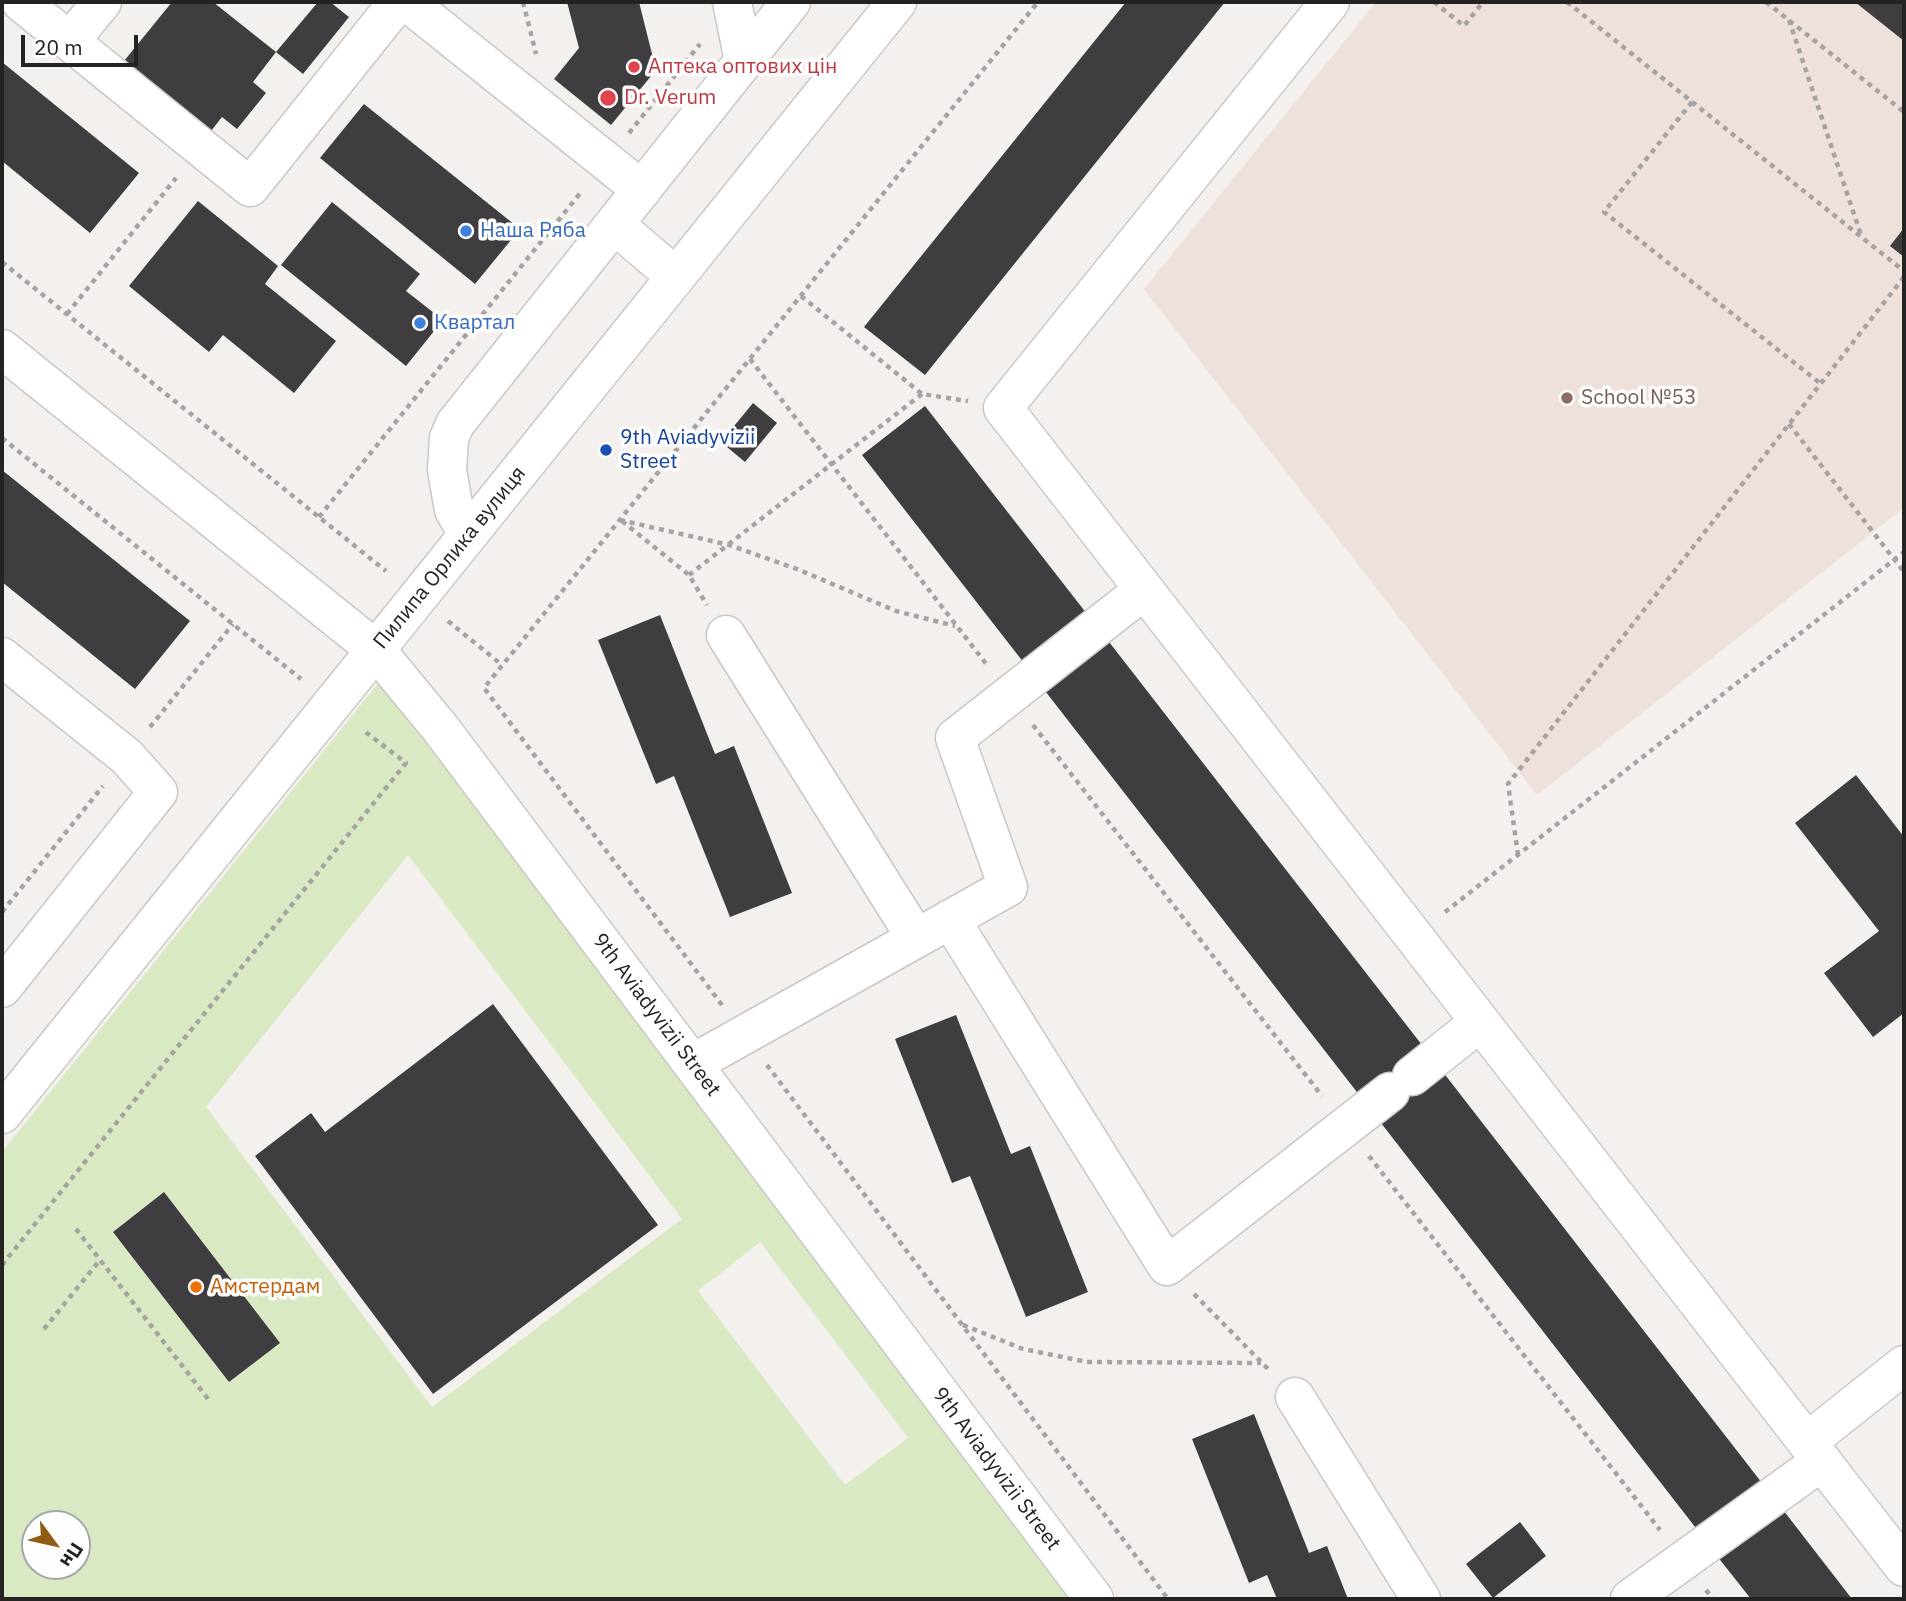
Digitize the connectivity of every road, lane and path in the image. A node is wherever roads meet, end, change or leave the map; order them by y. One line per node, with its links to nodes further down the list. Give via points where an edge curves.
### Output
1 (21, 2): 15 (street)
2 (102, 2): 15 (street)
3 (398, 2): 19 (street, via 250,187)
4 (407, 2): 20 (street)
5 (732, 2): 16 (street); 20 (path)
6 (791, 2): 16 (street)
7 (897, 2): 26 (street, Пилипа Орлика вулиця)
8 (1038, 2): 28 (path)
9 (1331, 2): 44 (street, via 1003,408)
10 (1434, 2): 11 (path, via 1464,26)
11 (1483, 2)
12 (1567, 2): 17 (path)
13 (1766, 2): 14 (path)
14 (1789, 20): 18 (path); 23 (path)
15 (70, 41): 19 (street)
16 (744, 61): 21 (street)
17 (1692, 102): 23 (path); 32 (path, via 1604,212)
18 (1904, 112)
19 (201, 147): 29 (path)
20 (606, 162): 21 (street); 36 (path)
21 (642, 190): 22 (street)
22 (615, 225): 26 (street); 38 (street, via 455,424 449,438 447,470 454,510)
23 (1861, 237): 25 (path)
24 (2, 262): 29 (path)
25 (1904, 271)
26 (675, 276): 38 (street, Пилипа Орлика вулиця)
27 (1904, 277): 32 (path)
28 (801, 296): 31 (path); 35 (path, via 922,394)
29 (67, 314): 36 (path)
30 (2, 349): 48 (street, 9th Aviadyvizii Street)
31 (750, 359): 35 (path); 37 (path)
32 (1821, 384): 33 (path)
33 (1789, 424): 41 (path); 54 (path, via 1508,783)
34 (2, 438): 51 (path)
35 (831, 465): 39 (path); 46 (path)
36 (319, 517): 42 (path)
37 (620, 520): 39 (path); 39 (path, via 689,575); 50 (path)
38 (468, 534): 48 (street, Пилипа Орлика вулиця)
39 (729, 545): 46 (path, via 896,611)
40 (1904, 552): 41 (path)
41 (1895, 559): 43 (path); 54 (path)
42 (386, 571)
43 (1904, 572)
44 (1144, 590): 52 (street); 56 (street)
45 (447, 621): 50 (path)
46 (957, 626): 52 (path)
47 (726, 635): 57 (street)
48 (376, 650): 61 (street, 9th Aviadyvizii Street, via 441,729); 62 (street, Пилипа Орлика вулиця)
49 (2, 657): 58 (street, via 127,757 158,792)
50 (502, 665): 60 (path, via 484,688)
51 (304, 681)
52 (1010, 695): 55 (street, via 955,738 1008,887); 63 (path)
53 (363, 730): 66 (path, via 406,764)
54 (1518, 855): 56 (path)
55 (950, 919): 57 (street); 67 (street)
56 (1414, 936): 59 (street)
57 (916, 938): 60 (street)
58 (2, 988)
59 (1480, 1022): 63 (street); 74 (street)
60 (745, 1035): 61 (street); 68 (path)
61 (692, 1063): 77 (street, 9th Aviadyvizii Street)
62 (2, 1114)
63 (1346, 1127): 67 (street); 75 (path)
64 (76, 1229): 65 (path)
65 (100, 1260): 69 (path); 73 (path)
66 (2, 1265)
67 (1167, 1266): 70 (path)
68 (962, 1325): 70 (path, via 1023,1349 1087,1362); 78 (path)
69 (44, 1329)
70 (1261, 1363): 72 (path)
71 (1904, 1365): 74 (street)
72 (1295, 1397): 79 (street)
73 (208, 1399)
74 (1814, 1452): 75 (street); 76 (street)
75 (1683, 1561): 80 (street); 81 (path)
76 (1904, 1567)
77 (1094, 1599)
78 (1168, 1599)
79 (1422, 1599)
80 (1630, 1599)
81 (1713, 1599)

